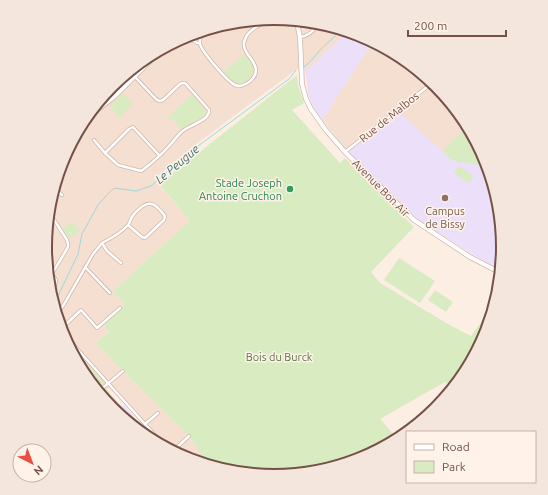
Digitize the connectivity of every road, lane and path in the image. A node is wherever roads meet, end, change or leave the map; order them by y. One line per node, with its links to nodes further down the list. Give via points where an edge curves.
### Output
1 (259, 25): 7 (street, via 249,32 244,43 246,52 255,66 253,79 245,85 230,82 206,56)
2 (298, 26): 5 (main road, Avenue Bon Air)
3 (314, 29): 5 (street, via 306,36)
4 (200, 37): 7 (street)
5 (300, 37): 13 (main road, Avenue Bon Air, via 302,84 306,99 310,109)
6 (193, 40): 7 (street)
7 (200, 43)
8 (147, 65): 9 (main road)
9 (135, 77): 11 (main road); 15 (street, via 160,101 180,84 185,83 209,110 208,116 184,129)
10 (428, 87): 13 (street, Rue de Malbos)
11 (103, 105)
12 (94, 140): 14 (street)
13 (345, 152): 23 (main road, Avenue Bon Air, via 418,224)
14 (105, 153): 15 (street, via 118,164 141,171); 15 (street, via 133,127)
15 (159, 155)
16 (59, 192): 17 (street)
17 (62, 194)
18 (53, 218): 24 (street, via 67,240 68,247)
19 (128, 225): 19 (street, via 132,216 147,203 152,203 165,216 145,238); 20 (street)
20 (102, 243): 21 (street); 22 (street)
21 (121, 263)
22 (85, 266): 27 (street); 29 (street)
23 (495, 270)
24 (53, 273)
25 (53, 275): 26 (street, via 56,280)
26 (55, 284)
27 (110, 293)
28 (120, 308): 30 (street, via 98,328 82,310)
29 (60, 309)
30 (65, 326)
31 (73, 344): 32 (street)
32 (80, 352): 34 (street)
33 (123, 371): 34 (street)
34 (108, 383): 35 (street); 37 (street)
35 (102, 388)
36 (158, 413): 37 (street)
37 (145, 424): 38 (street)
38 (156, 436)
39 (189, 436): 40 (street)
40 (177, 448)

